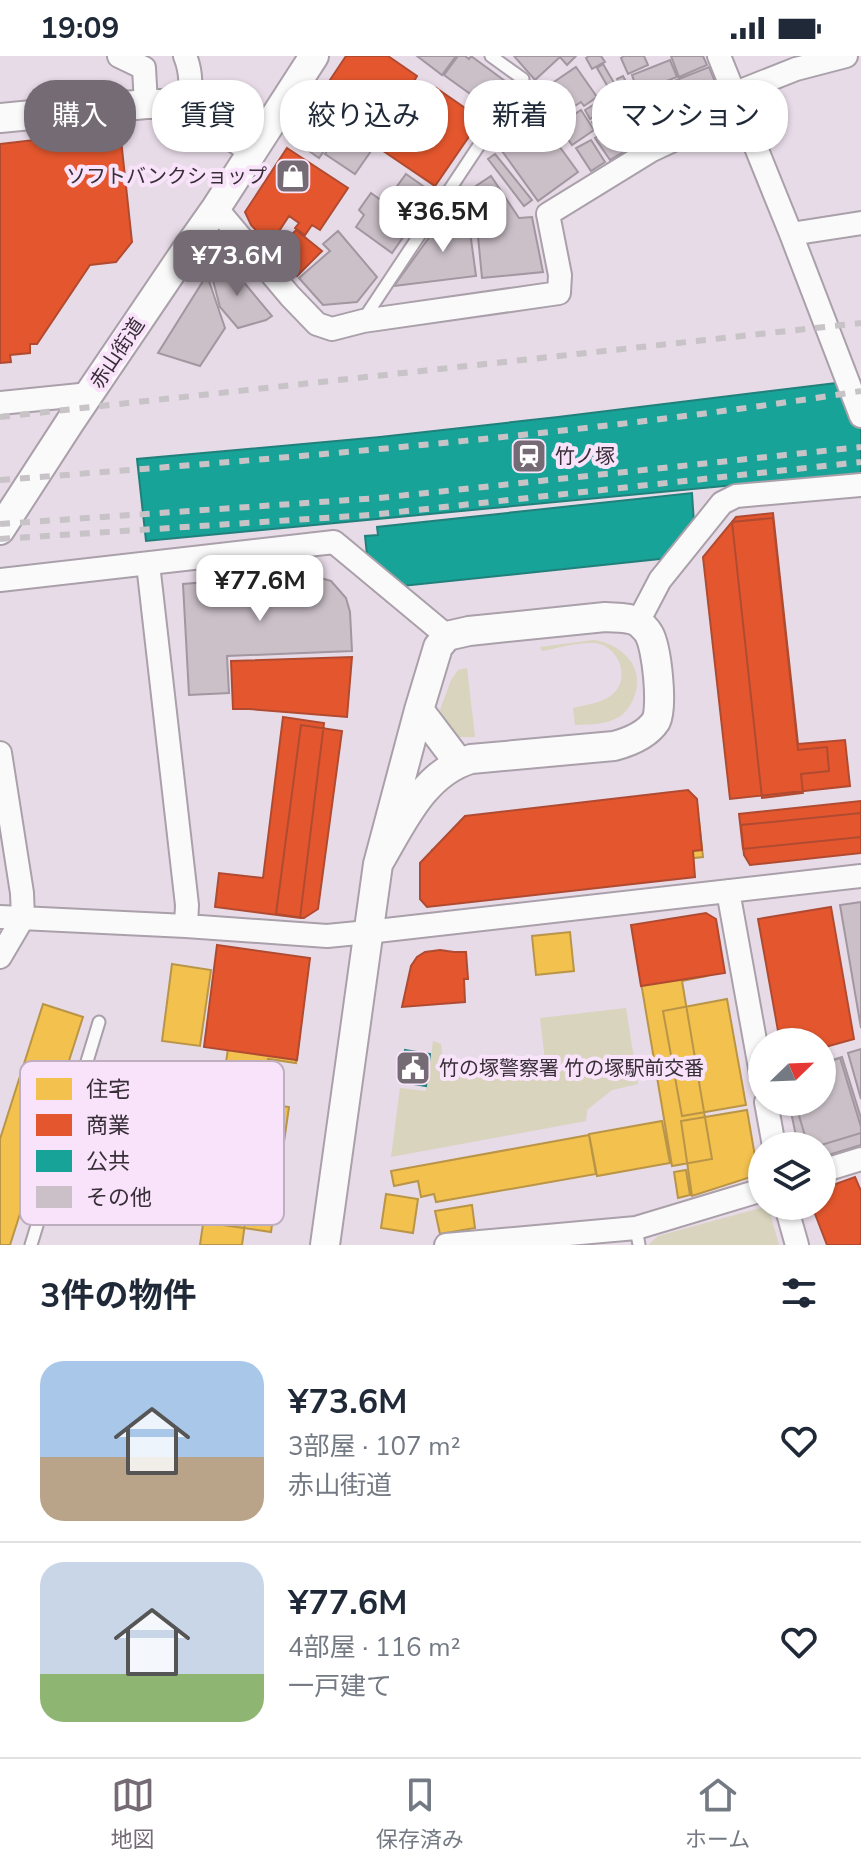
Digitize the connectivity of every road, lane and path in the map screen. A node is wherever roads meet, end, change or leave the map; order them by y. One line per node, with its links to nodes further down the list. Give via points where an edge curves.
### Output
1 (119, 56): 10 (street, via 144,68)
2 (185, 56): 7 (street)
3 (314, 56): 13 (street, 赤山街道)
4 (491, 56): 20 (lane, via 523,79)
5 (719, 56): 8 (street)
6 (846, 56): 9 (street)
7 (191, 80)
8 (728, 80)
9 (768, 80)
10 (146, 104): 11 (street); 12 (street)
11 (152, 104)
12 (0, 118)
13 (264, 133)
14 (252, 152): 17 (street, 赤山街道)
15 (649, 152): 20 (street, via 548,214 559,293)
16 (757, 152): 19 (street)
17 (216, 208): 20 (street, via 317,324 332,329); 21 (street, 赤山街道)
18 (861, 223): 19 (street)
19 (791, 234): 23 (street)
20 (363, 321)
21 (90, 394): 22 (street); 25 (street, 赤山街道)
22 (0, 403)
23 (861, 416)
24 (861, 485): 28 (street, via 736,496 722,503 660,580)
25 (0, 530)
26 (148, 564): 27 (street); 29 (street, via 334,542); 37 (street)
27 (0, 580)
28 (638, 622): 29 (street, via 605,617); 32 (street, via 654,650 660,697 655,722 644,733 614,746)
29 (447, 636): 30 (street, via 438,647)
30 (419, 710): 32 (street); 33 (street)
31 (0, 753): 36 (street, via 22,893)
32 (459, 763): 33 (street, via 423,791)
33 (378, 864): 38 (street)
34 (861, 876): 35 (street)
35 (728, 891): 38 (street); 41 (street)
36 (11, 918): 37 (street); 39 (street)
37 (186, 926): 38 (street, via 327,936)
38 (368, 932): 51 (street)
39 (0, 957)
40 (99, 1022): 42 (lane)
41 (753, 1028)
42 (87, 1061)
43 (861, 1159): 44 (street)
44 (836, 1167)
45 (748, 1195): 48 (street)
46 (790, 1220): 53 (street)
47 (37, 1225): 50 (lane)
48 (638, 1237): 49 (street)
49 (486, 1243): 52 (street)
50 (31, 1245)
51 (325, 1245)
52 (446, 1245)
53 (797, 1245)

